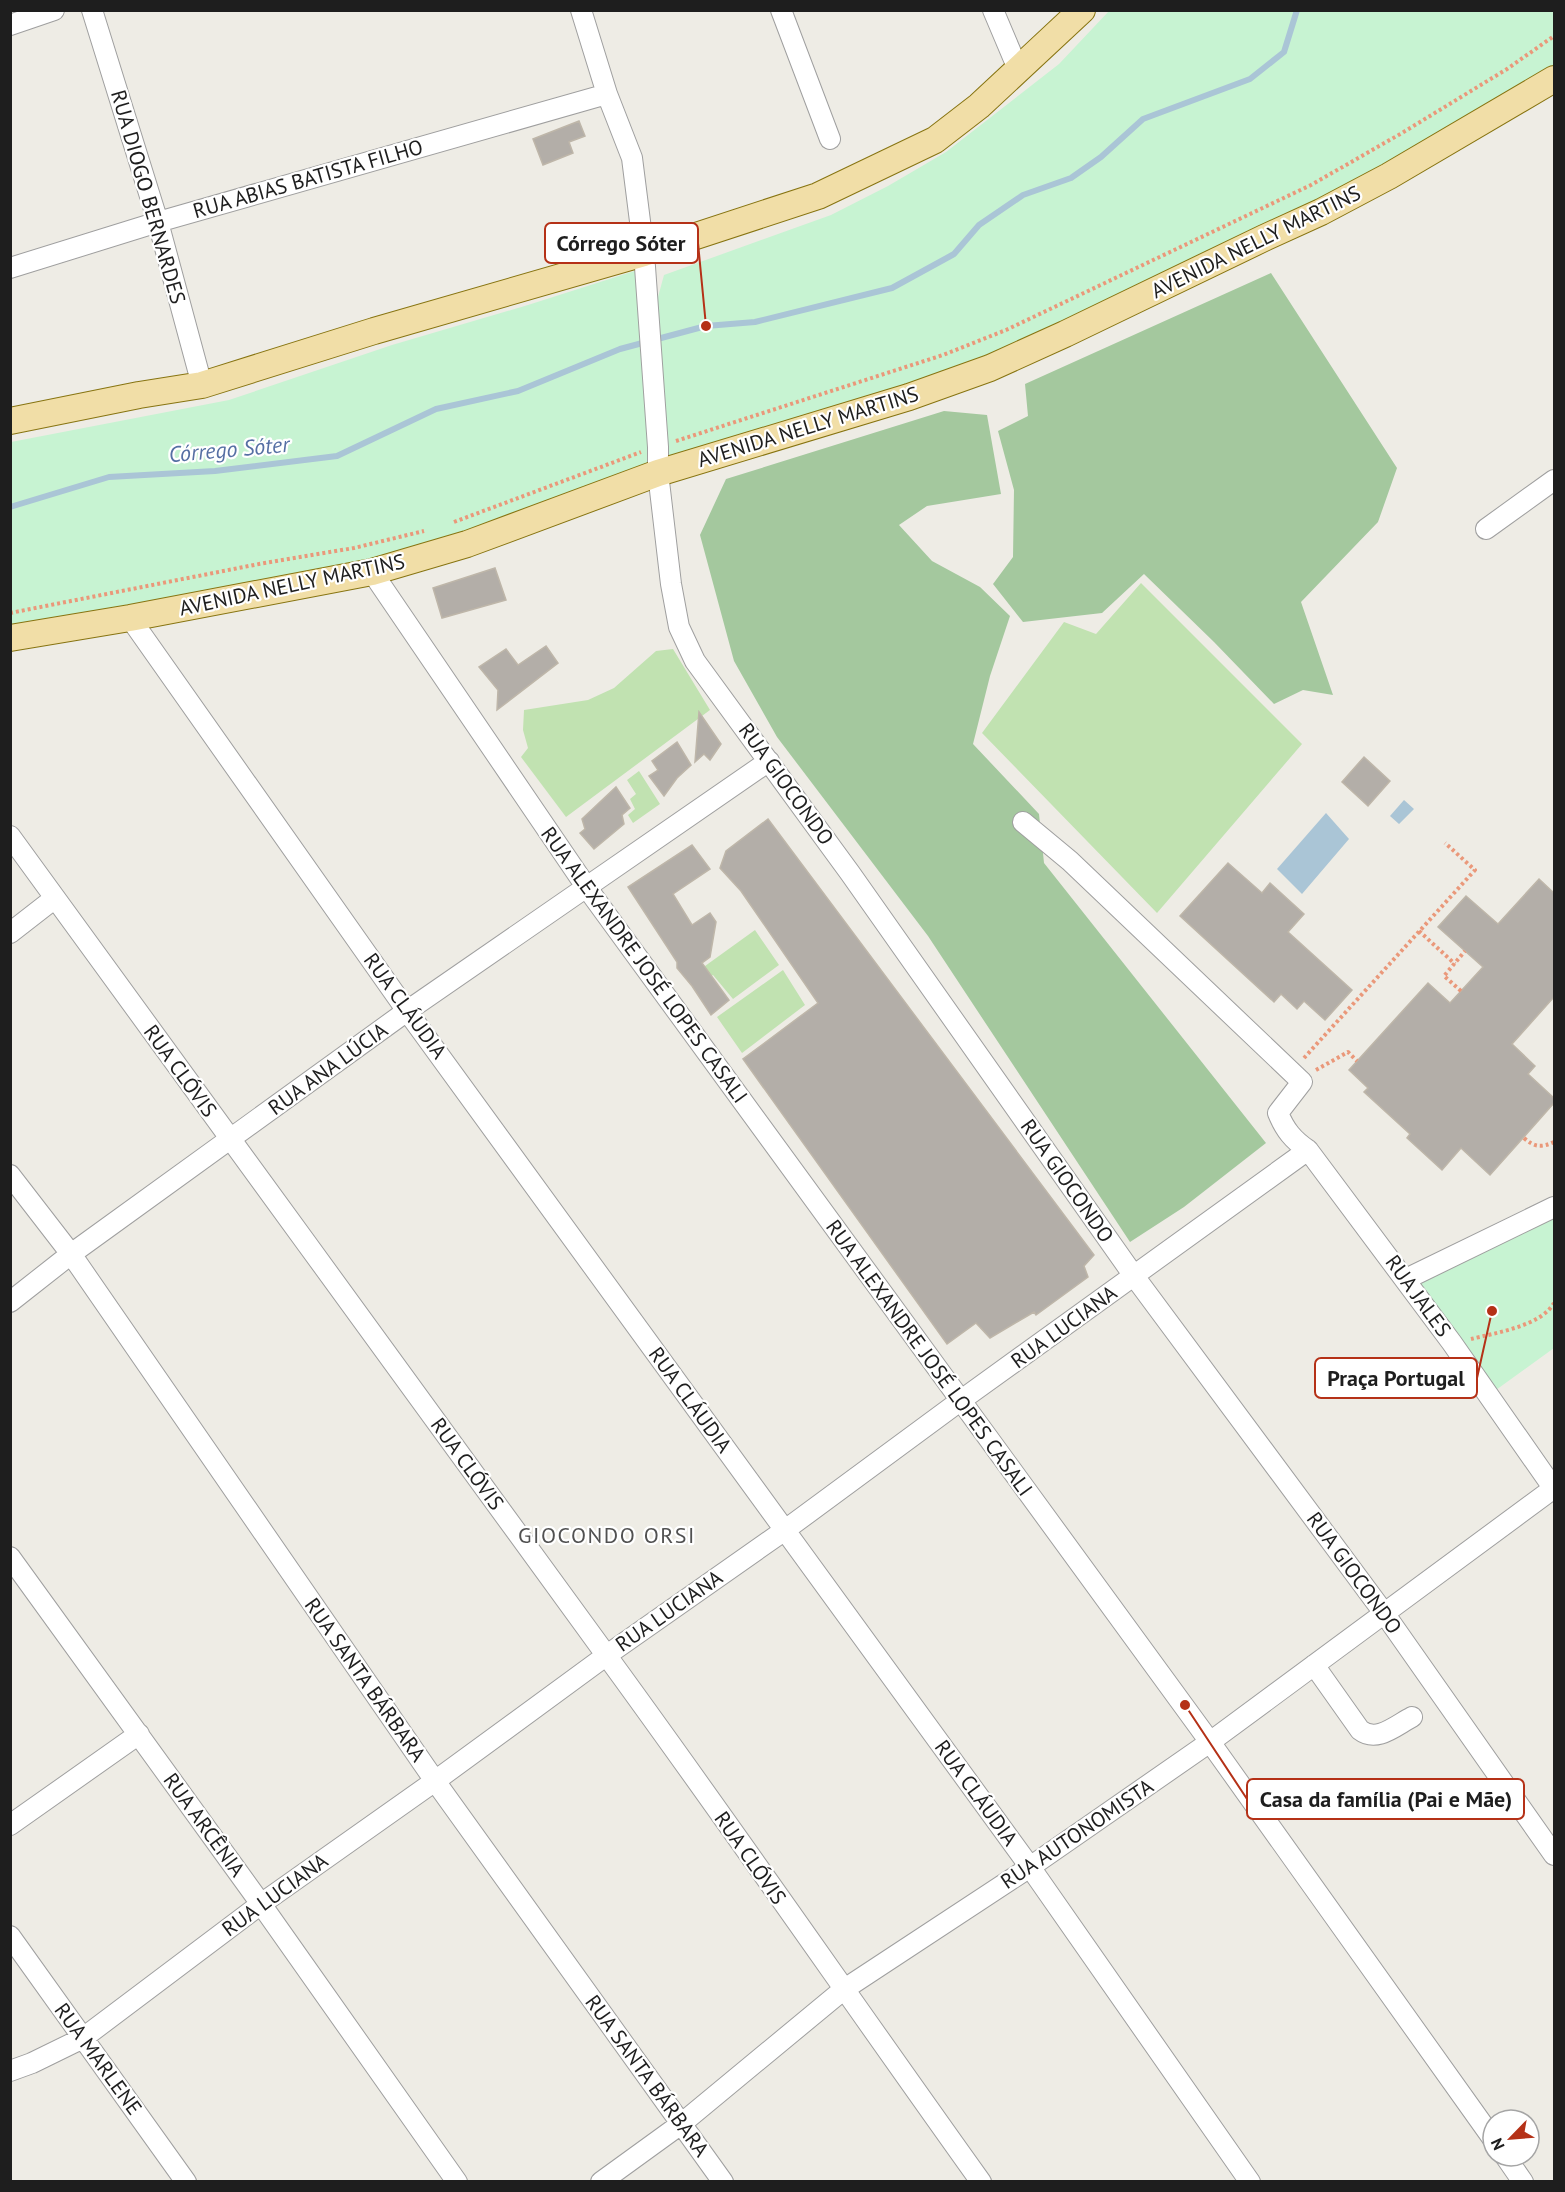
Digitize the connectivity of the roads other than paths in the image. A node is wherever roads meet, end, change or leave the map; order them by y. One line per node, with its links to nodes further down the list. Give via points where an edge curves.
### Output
1 (54, 10): 7 (street)
2 (92, 10): 12 (street, RUA DIOGO BERNARDES)
3 (581, 10): 10 (street, RUA GIOCONDO)
4 (781, 10): 11 (street)
5 (993, 10): 8 (street)
6 (1082, 10): 8 (main road)
7 (10, 25)
8 (1018, 69): 13 (main road, via 935,140 882,167 818,196)
9 (1554, 79): 17 (main road, AVENIDA NELLY MARTINS, via 1321,212 990,368 909,397)
10 (607, 94): 12 (street, RUA ABIAS BATISTA FILHO); 13 (street, RUA GIOCONDO, via 632,158)
11 (830, 139)
12 (158, 222): 14 (street, RUA ABIAS BATISTA FILHO); 15 (street, RUA DIOGO BERNARDES)
13 (644, 253): 15 (main road); 17 (street, RUA GIOCONDO)
14 (10, 268)
15 (202, 385): 16 (main road)
16 (10, 421)
17 (658, 473): 20 (main road, AVENIDA NELLY MARTINS, via 467,544); 23 (street, RUA GIOCONDO, via 679,627 695,661)
18 (1554, 480): 19 (street)
19 (1486, 529)
20 (372, 573): 21 (main road, AVENIDA NELLY MARTINS); 26 (street, RUA ALEXANDRE JOSÉ LOPES CASALI)
21 (130, 618): 22 (main road, AVENIDA NELLY MARTINS); 29 (street, RUA CLÁUDIA)
22 (10, 638)
23 (769, 761): 26 (street, RUA ANA LÚCIA); 35 (street, RUA GIOCONDO)
24 (1023, 822): 31 (street, RUA JALES, via 1071,861 1302,1082 1278,1113 1290,1136)
25 (10, 836): 27 (street, RUA CLÓVIS)
26 (587, 888): 29 (street, RUA ANA LÚCIA); 38 (street, RUA ALEXANDRE JOSÉ LOPES CASALI)
27 (55, 898): 28 (street); 30 (street, RUA CLÓVIS)
28 (10, 933)
29 (407, 1011): 30 (street, RUA ANA LÚCIA); 40 (street, RUA CLÁUDIA)
30 (230, 1140): 34 (street, RUA ANA LÚCIA); 43 (street, RUA CLÓVIS)
31 (1314, 1157): 35 (street, RUA LUCIANA); 36 (street, RUA JALES)
32 (10, 1175): 34 (street, RUA SANTA BÁRBARA)
33 (1554, 1208): 36 (street)
34 (71, 1254): 37 (street, RUA ANA LÚCIA); 48 (street, RUA SANTA BÁRBARA)
35 (1134, 1276): 38 (street, RUA LUCIANA); 42 (street, RUA GIOCONDO)
36 (1406, 1279): 39 (street, RUA JALES)
37 (10, 1302)
38 (960, 1401): 40 (street, RUA LUCIANA); 47 (street, RUA ALEXANDRE JOSÉ LOPES CASALI)
39 (1554, 1488): 42 (street, RUA AUTONOMISTA)
40 (785, 1530): 43 (street, RUA LUCIANA); 51 (street, RUA CLÁUDIA)
41 (10, 1557): 46 (street, RUA ARCÊNIA)
42 (1384, 1613): 44 (street, RUA AUTONOMISTA); 50 (street, RUA GIOCONDO)
43 (607, 1655): 48 (street, RUA LUCIANA); 54 (street, RUA CLÓVIS)
44 (1314, 1665): 45 (street, via 1367,1735 1376,1736); 47 (street, RUA AUTONOMISTA)
45 (1412, 1717)
46 (139, 1734): 49 (street); 52 (street, RUA ARCÊNIA)
47 (1210, 1742): 51 (street, RUA AUTONOMISTA); 57 (street, RUA ALEXANDRE JOSÉ LOPES CASALI)
48 (435, 1781): 52 (street, RUA LUCIANA); 58 (street, RUA SANTA BÁRBARA)
49 (10, 1825)
50 (1554, 1855)
51 (1030, 1867): 54 (street, RUA AUTONOMISTA); 65 (street, RUA CLÁUDIA)
52 (261, 1904): 55 (street, RUA LUCIANA); 61 (street, RUA ARCÊNIA)
53 (10, 1936): 55 (street, RUA MARLENE)
54 (843, 1990): 58 (street, RUA AUTONOMISTA); 64 (street, RUA CLÓVIS)
55 (83, 2038): 56 (street, RUA LUCIANA); 60 (street, RUA MARLENE)
56 (10, 2070)
57 (1481, 2122)
58 (681, 2124): 62 (street, RUA AUTONOMISTA); 63 (street, RUA SANTA BÁRBARA)
59 (1514, 2168): 66 (street)
60 (186, 2181)
61 (457, 2181)
62 (601, 2181)
63 (723, 2181)
64 (981, 2181)
65 (1250, 2181)
66 (1523, 2181)

